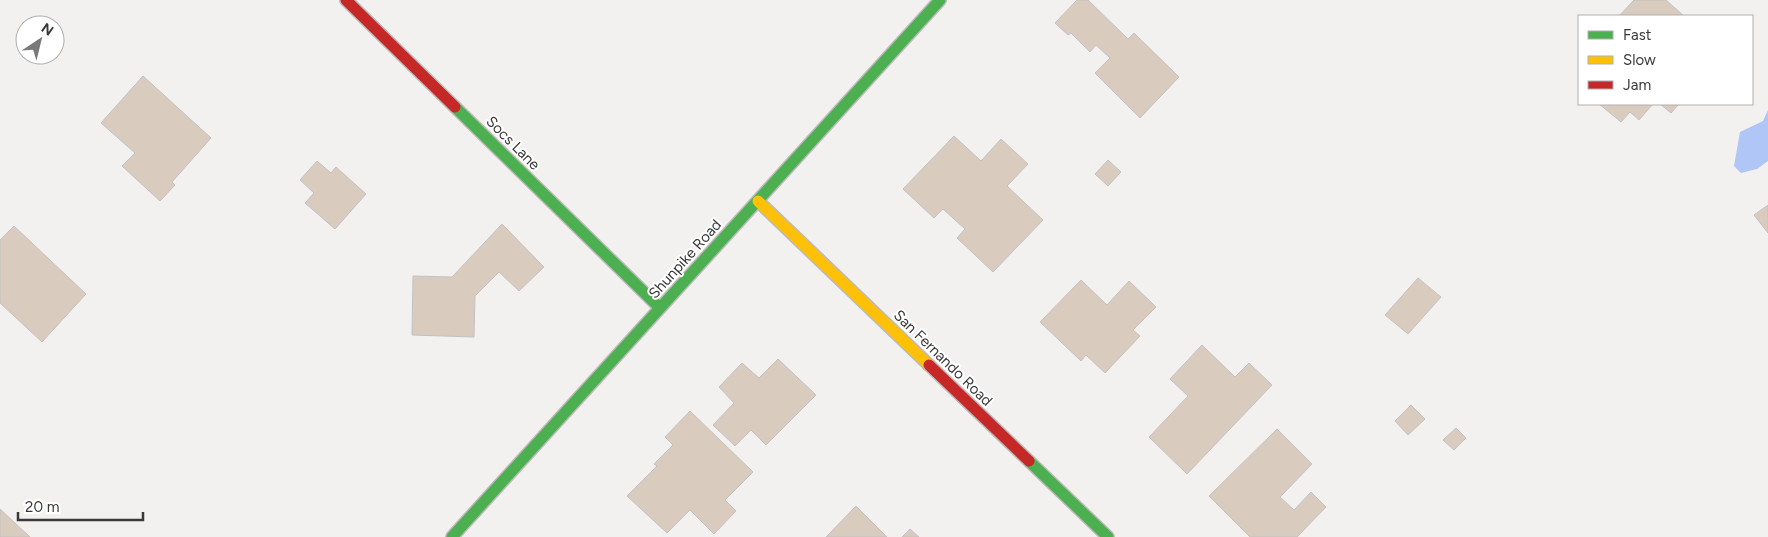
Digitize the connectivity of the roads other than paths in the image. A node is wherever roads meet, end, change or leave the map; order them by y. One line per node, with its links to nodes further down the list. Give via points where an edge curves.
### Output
1 (346, 0): 4 (street, Socs Lane)
2 (940, 0): 3 (street, Shunpike Road)
3 (758, 201): 4 (street, Shunpike Road); 6 (street, San Fernando Road)
4 (660, 308): 5 (street, Shunpike Road)
5 (452, 537)
6 (1108, 537)

